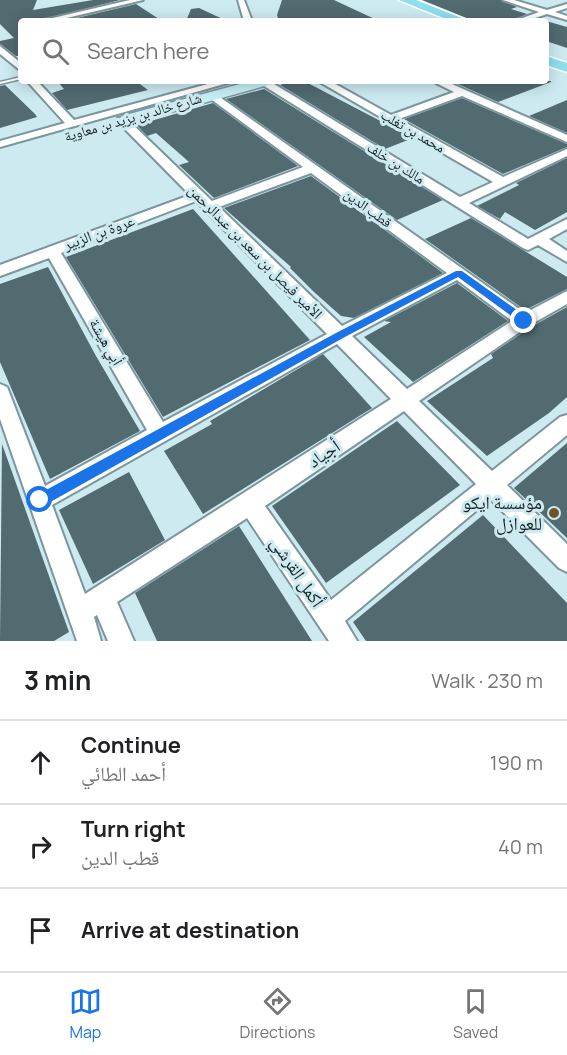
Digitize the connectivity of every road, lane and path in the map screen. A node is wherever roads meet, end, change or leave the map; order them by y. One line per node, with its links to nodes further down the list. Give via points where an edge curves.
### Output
1 (140, 0): 7 (street)
2 (241, 0): 10 (street)
3 (506, 0): 6 (street)
4 (401, 2): 11 (main road); 12 (main road)
5 (567, 6): 6 (street)
6 (546, 12): 13 (street); 14 (street)
7 (82, 14): 8 (street); 9 (street)
8 (60, 18)
9 (87, 18)
10 (247, 18)
11 (436, 18)
12 (453, 18)
13 (527, 18)
14 (567, 18)
15 (0, 49): 17 (street)
16 (549, 52): 18 (main road)
17 (17, 59): 20 (street)
18 (567, 59)
19 (549, 61): 21 (main road)
20 (0, 63)
21 (567, 68)
22 (18, 79): 23 (lane)
23 (0, 83)
24 (35, 84): 35 (street)
25 (222, 84): 32 (street, شارع خالد بن يزيد بن معاوية)
26 (253, 84): 31 (main road, شارع خالد بن يزيد بن معاوية)
27 (270, 84): 43 (street, مالك بن خلف)
28 (329, 84): 33 (street, محمد بن تغلب)
29 (443, 84): 30 (street)
30 (461, 93): 33 (street); 36 (street)
31 (211, 95): 32 (main road, شارع خالد بن يزيد بن معاوية); 40 (street, قطب الدين)
32 (173, 102): 34 (main road, شارع خالد بن يزيد بن معاوية); 35 (street, شارع خالد بن يزيد بن معاوية)
33 (392, 118): 41 (street, محمد بن تغلب)
34 (124, 119): 39 (street, شارع خالد بن يزيد بن معاوية); 42 (street, الأمير فيصل بن سعد بن عبدالرحمن)
35 (72, 124): 37 (street, شارع خالد بن يزيد بن معاوية)
36 (567, 139)
37 (0, 144)
38 (567, 152): 41 (street)
39 (0, 154)
40 (313, 168): 42 (street, عروة بن الزبير); 49 (street, قطب الدين)
41 (503, 182): 43 (street)
42 (204, 201): 46 (street, عروة بن الزبير); 52 (street, الأمير فيصل بن سعد بن عبدالرحمن)
43 (460, 202): 45 (street, مالك بن خلف)
44 (567, 223): 45 (street)
45 (533, 242): 47 (street, مالك بن خلف)
46 (52, 250): 48 (street, عروة بن الزبير); 56 (street, أبي هيشة)
47 (567, 257)
48 (0, 271)
49 (459, 273): 51 (street, قطب الدين); 52 (street)
50 (567, 297): 51 (street, أجياد)
51 (524, 321): 54 (street, أجياد)
52 (339, 335): 54 (street, الأمير فيصل بن سعد بن عبدالرحمن); 56 (street)
53 (0, 392): 58 (street)
54 (403, 400): 57 (street, الأمير فيصل بن سعد بن عبدالرحمن); 59 (street, أجياد)
55 (567, 423): 57 (street)
56 (160, 434): 58 (street)
57 (490, 485): 60 (street, الأمير فيصل بن سعد بن عبدالرحمن); 63 (street)
58 (40, 500): 62 (street)
59 (250, 503): 61 (street, أجياد); 63 (street, أكمل القرشي)
60 (567, 560)
61 (102, 598): 62 (street, أجياد); 64 (street)
62 (81, 611): 65 (street)
63 (328, 618): 66 (street, أكمل القرشي)
64 (118, 633): 65 (street)
65 (87, 640)
66 (344, 641)

